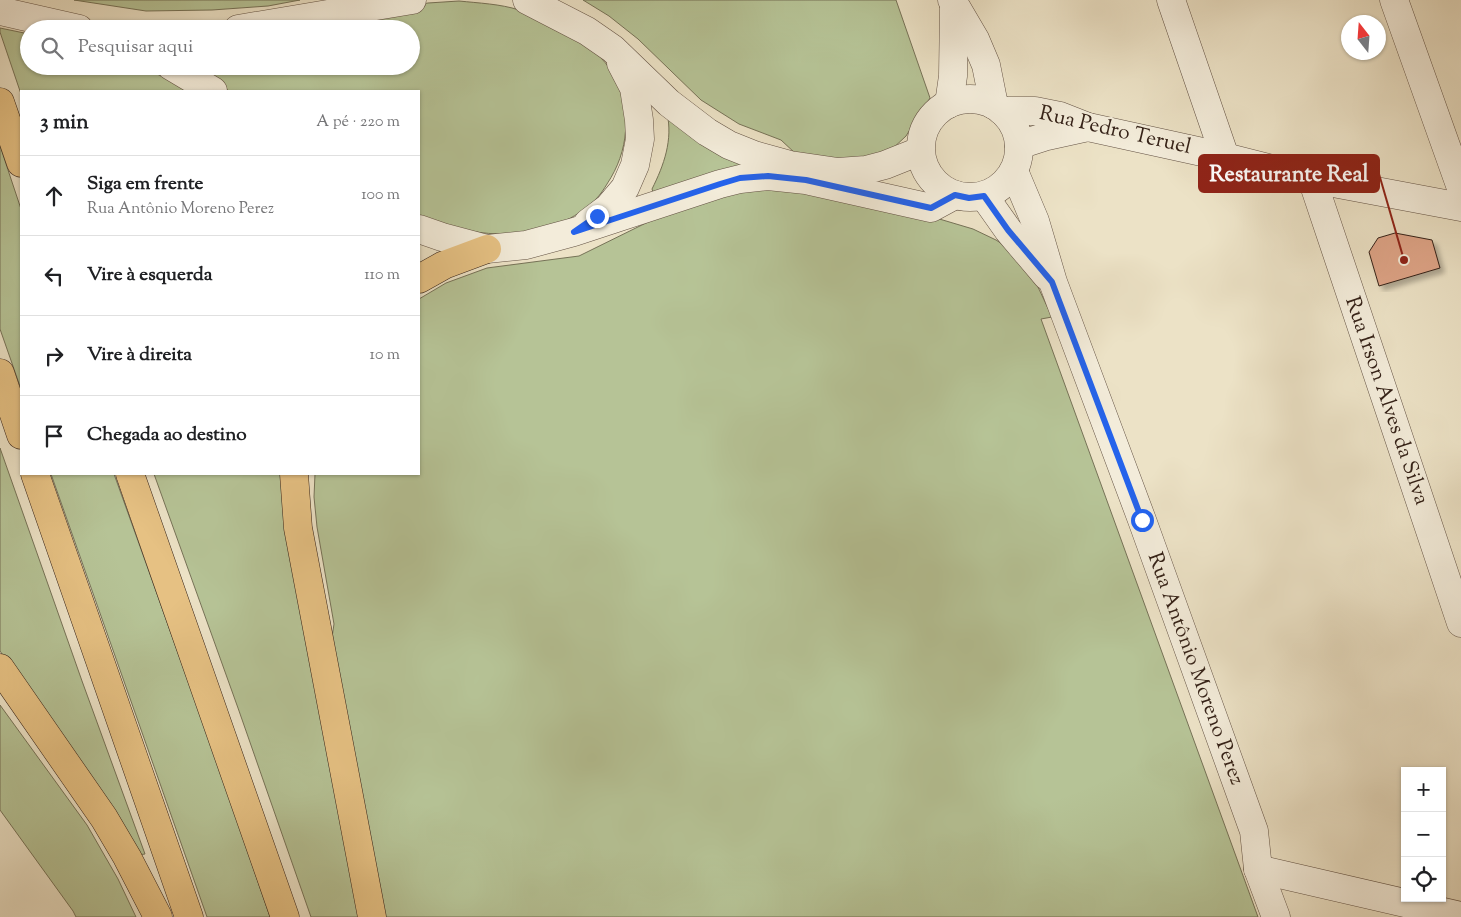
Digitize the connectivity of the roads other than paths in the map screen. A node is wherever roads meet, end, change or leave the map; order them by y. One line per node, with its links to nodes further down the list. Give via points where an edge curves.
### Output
1 (412, 0): 8 (street)
2 (527, 0): 9 (street, via 587,31)
3 (1171, 0): 17 (street)
4 (1394, 0): 21 (street)
5 (953, 3): 13 (street, via 953,76); 14 (street, via 975,39)
6 (0, 11): 7 (street)
7 (41, 20)
8 (292, 20)
9 (613, 49): 16 (street, via 676,109 729,145 754,155 790,165 838,172 875,168); 26 (street, via 634,88 640,140 635,165 625,188 608,208)
10 (186, 75): 11 (street)
11 (211, 90)
12 (0, 102): 19 (highway)
13 (949, 104): 14 (street, via 972,99); 16 (street, via 933,115 923,132)
14 (998, 108): 15 (street, Rua Pedro Teruel, via 1052,114); 18 (street, via 1014,126)
15 (1088, 127): 17 (street, Rua Pedro Teruel); 18 (street, via 1047,136)
16 (920, 151): 22 (street, via 927,174 934,183)
17 (1225, 157): 20 (street, Rua Pedro Teruel)
18 (1017, 158): 23 (street, via 1002,186); 29 (street, Rua Antônio Moreno Perez)
19 (20, 160)
20 (1312, 178): 24 (street, Rua Pedro Teruel); 35 (street, Rua Irson Alves da Silva)
21 (1461, 188)
22 (955, 195): 23 (street, via 969,198); 26 (street, via 931,208 806,180 768,176 740,178)
23 (984, 196): 29 (street, Rua Antônio Moreno Perez)
24 (1461, 207)
25 (420, 229): 27 (street)
26 (574, 232): 27 (street, via 526,245)
27 (487, 249): 28 (highway, via 444,264)
28 (420, 277)
29 (1052, 282): 37 (street, Rua Antônio Moreno Perez, via 1139,511 1254,831)
30 (0, 374): 31 (highway)
31 (20, 431)
32 (35, 475): 40 (highway)
33 (130, 475): 41 (highway)
34 (294, 475): 42 (highway, via 298,528)
35 (1461, 623)
36 (0, 668): 39 (highway, via 104,818)
37 (1258, 869): 38 (street); 43 (street, Rua Antônio Moreno Perez)
38 (1461, 916)
39 (158, 917)
40 (189, 917)
41 (286, 917)
42 (372, 917)
43 (1276, 917)

